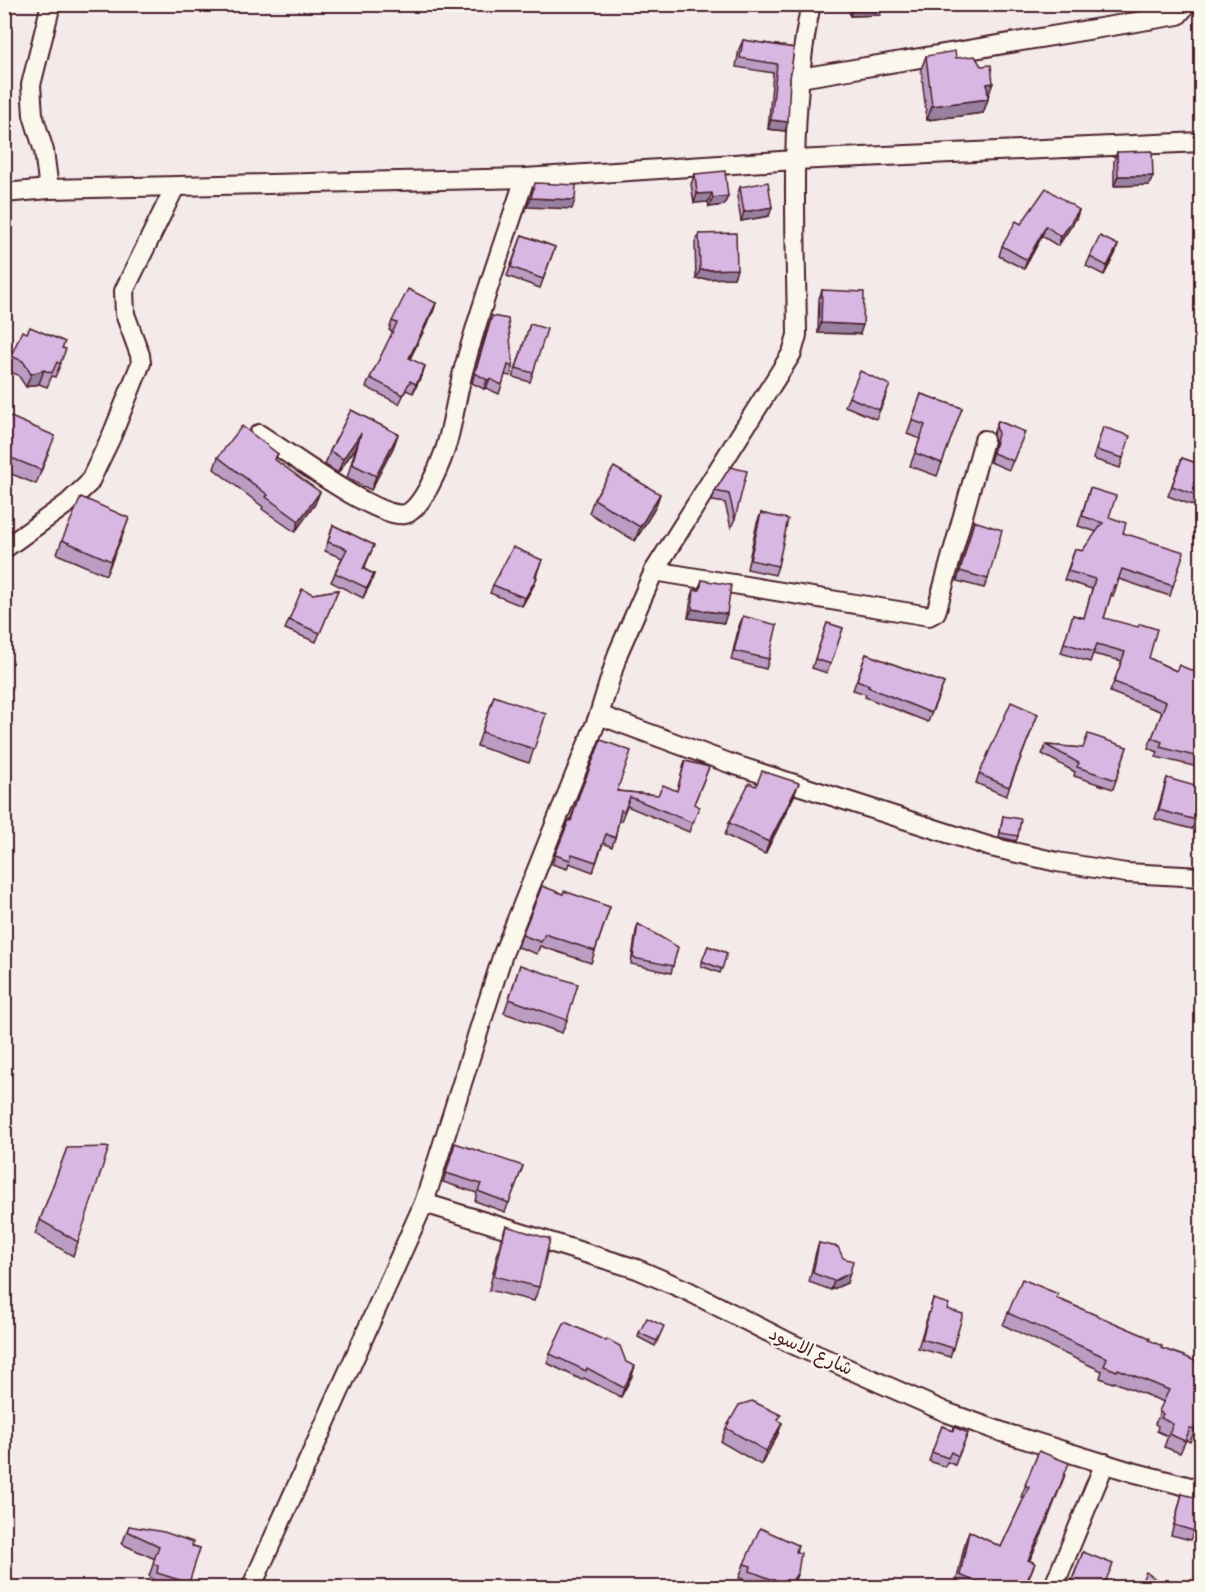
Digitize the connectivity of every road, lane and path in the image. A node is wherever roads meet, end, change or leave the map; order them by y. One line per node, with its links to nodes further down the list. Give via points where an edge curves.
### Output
1 (51, 4): 9 (street, via 31,86 33,115 44,151)
2 (811, 4): 4 (street)
3 (1187, 4): 4 (street, via 1178,15)
4 (800, 78): 6 (street)
5 (1202, 142): 6 (street)
6 (795, 160): 7 (street); 14 (street, via 797,336 792,353)
7 (525, 178): 8 (street); 11 (street, via 465,362 444,451 413,511 396,515 364,502)
8 (175, 187): 9 (street); 13 (street, via 124,291 125,314 141,363 112,435 89,483 79,494)
9 (49, 189): 10 (street)
10 (4, 193)
11 (259, 434)
12 (984, 440): 14 (street, via 937,609 929,616)
13 (4, 549)
14 (654, 571): 15 (street, via 618,653)
15 (598, 714): 16 (street, via 729,763 991,847 1126,873); 17 (street, via 504,954)
16 (1202, 876)
17 (424, 1203): 18 (street, شارع الاسود, via 637,1269 948,1413); 20 (street)
18 (1105, 1463): 19 (street, شارع الاسود); 21 (street)
19 (1202, 1490)
20 (251, 1587)
21 (1053, 1587)

